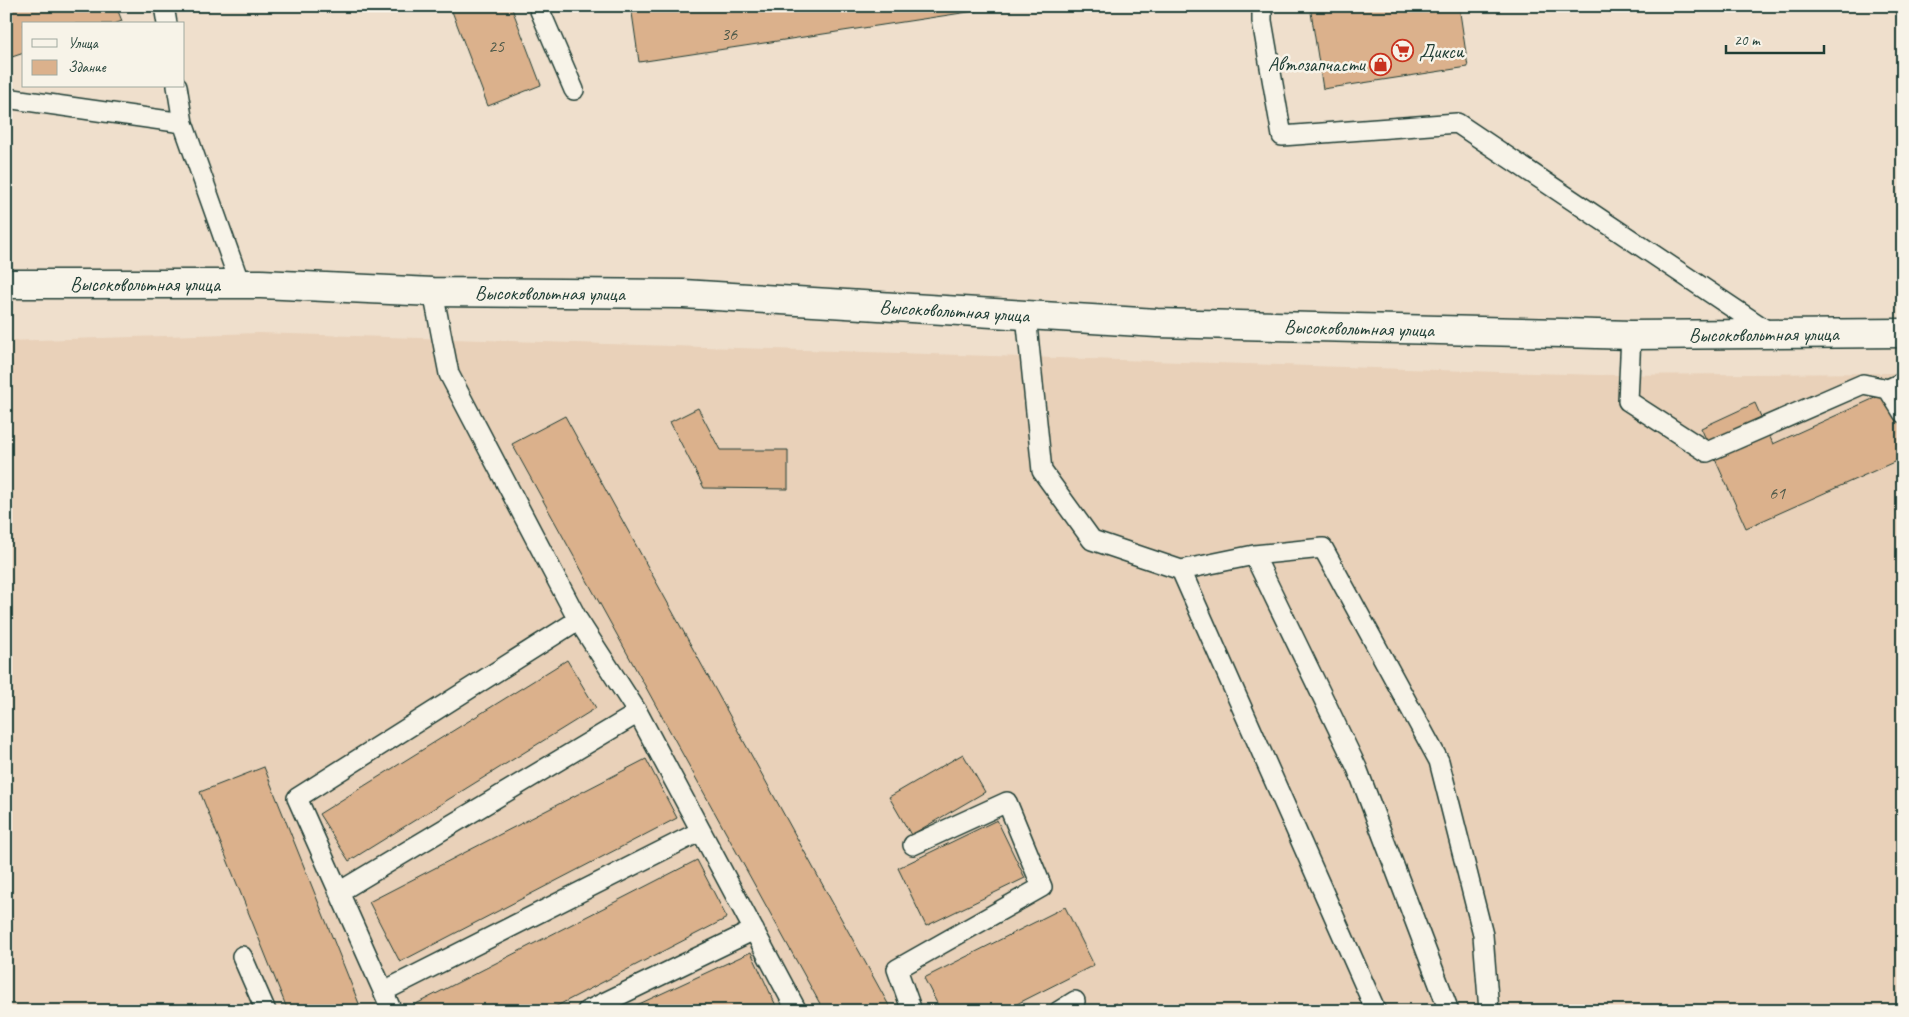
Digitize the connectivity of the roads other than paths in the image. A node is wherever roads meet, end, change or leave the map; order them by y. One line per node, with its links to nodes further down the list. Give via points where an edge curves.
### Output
1 (164, 6): 4 (lane)
2 (538, 6): 6 (lane)
3 (1262, 6): 14 (lane, via 1282,136 1457,123)
4 (167, 22)
5 (177, 88): 8 (lane)
6 (574, 90)
7 (6, 98): 8 (lane)
8 (183, 123): 10 (lane)
9 (6, 284): 10 (main road, Высоковольтная улица)
10 (240, 284): 11 (main road, Высоковольтная улица)
11 (433, 292): 12 (main road, Высоковольтная улица, via 683,294); 20 (lane, via 448,374)
12 (1026, 315): 15 (main road, Высоковольтная улица, via 1156,323); 19 (lane, via 1042,471 1092,540)
13 (1903, 333): 14 (main road, Высоковольтная улица)
14 (1773, 334): 15 (main road, Высоковольтная улица)
15 (1631, 335): 16 (lane, via 1628,401 1707,452 1863,384)
16 (1895, 386): 17 (lane)
17 (1903, 414)
18 (1254, 555): 19 (lane); 36 (lane, via 1357,768); 37 (lane, via 1323,548 1439,761 1483,935)
19 (1181, 570): 35 (lane)
20 (578, 620): 21 (lane); 24 (lane, via 297,798)
21 (638, 713): 22 (lane); 24 (lane)
22 (701, 830): 25 (lane); 27 (lane)
23 (913, 845): 33 (lane, via 1007,802 1042,887 897,969)
24 (339, 892): 27 (lane)
25 (754, 930): 31 (lane); 32 (lane)
26 (242, 956): 29 (lane)
27 (384, 991): 30 (lane)
28 (1075, 1000): 34 (lane)
29 (266, 1011)
30 (392, 1011)
31 (587, 1011)
32 (797, 1011)
33 (912, 1011)
34 (1058, 1011)
35 (1376, 1011)
36 (1449, 1011)
37 (1489, 1011)

